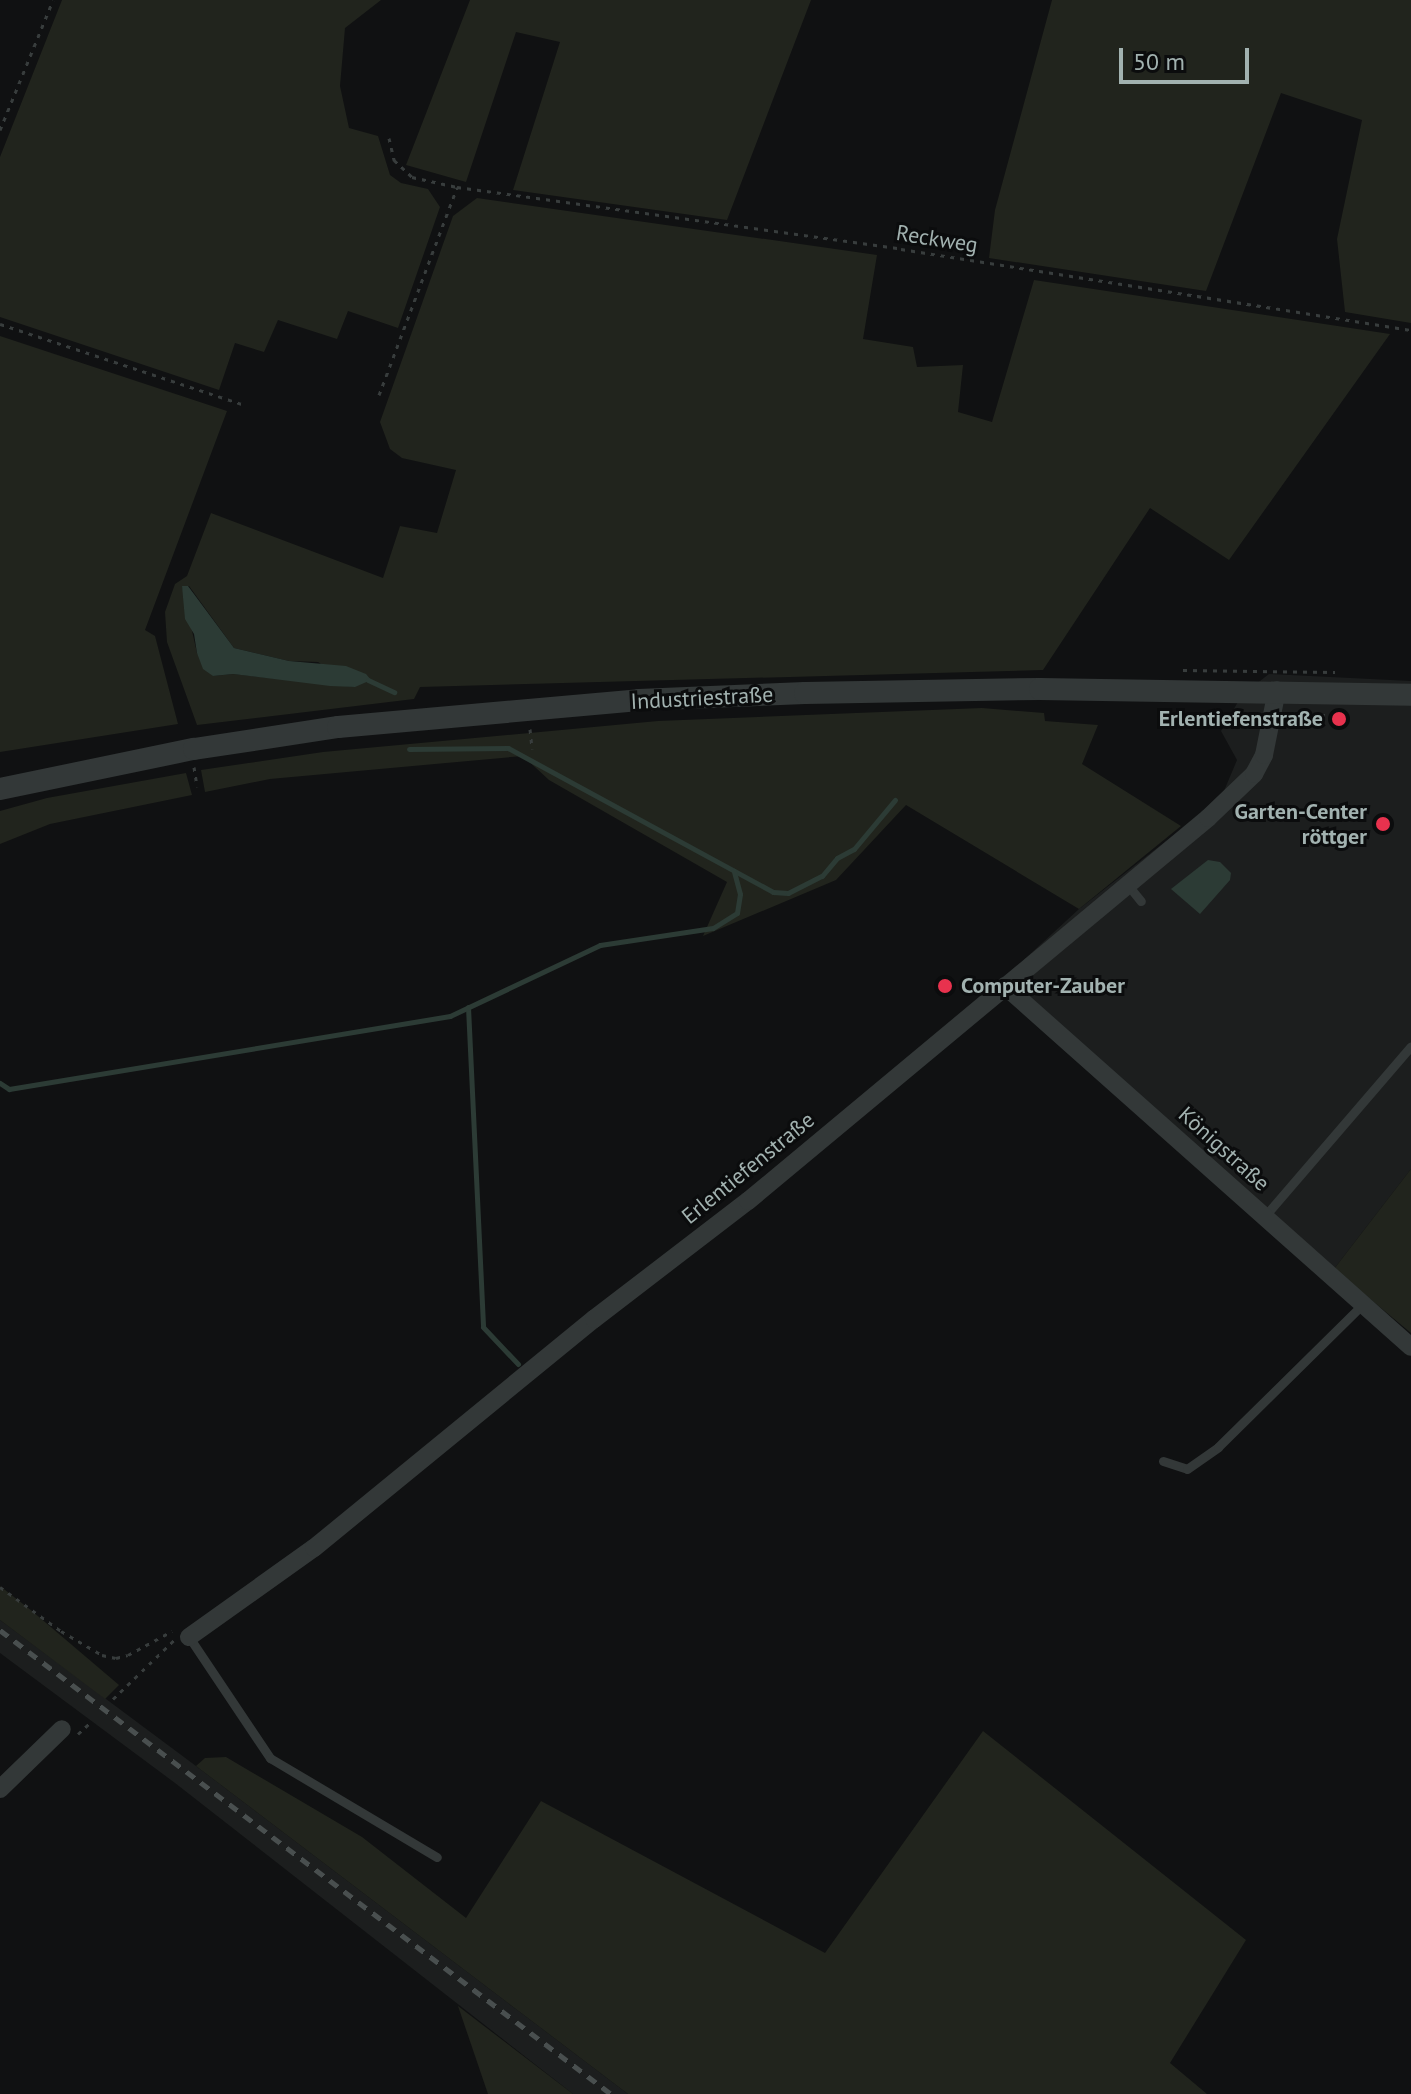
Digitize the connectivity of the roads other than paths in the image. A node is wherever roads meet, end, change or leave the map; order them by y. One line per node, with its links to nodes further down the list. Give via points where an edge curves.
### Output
1 (1277, 690): 2 (street, Industriestraße); 3 (street, Industriestraße, via 891,691 623,702 338,727 165,754); 4 (street, Erlentiefenstraße, via 1264,755 1254,774)
2 (1411, 695)
3 (0, 789)
4 (1127, 884): 5 (lane); 6 (street, Erlentiefenstraße)
5 (1141, 901)
6 (1005, 986): 8 (street, Königstraße); 12 (street, Erlentiefenstraße, via 748,1201 570,1338 314,1548)
7 (1411, 1046): 8 (lane)
8 (1264, 1217): 9 (street, Königstraße)
9 (1362, 1305): 10 (street, Königstraße); 11 (lane, via 1218,1447 1187,1469)
10 (1411, 1347)
11 (1163, 1461)
12 (189, 1637): 15 (lane, via 270,1758)
13 (62, 1729): 14 (street)
14 (0, 1789)
15 (437, 1857)

